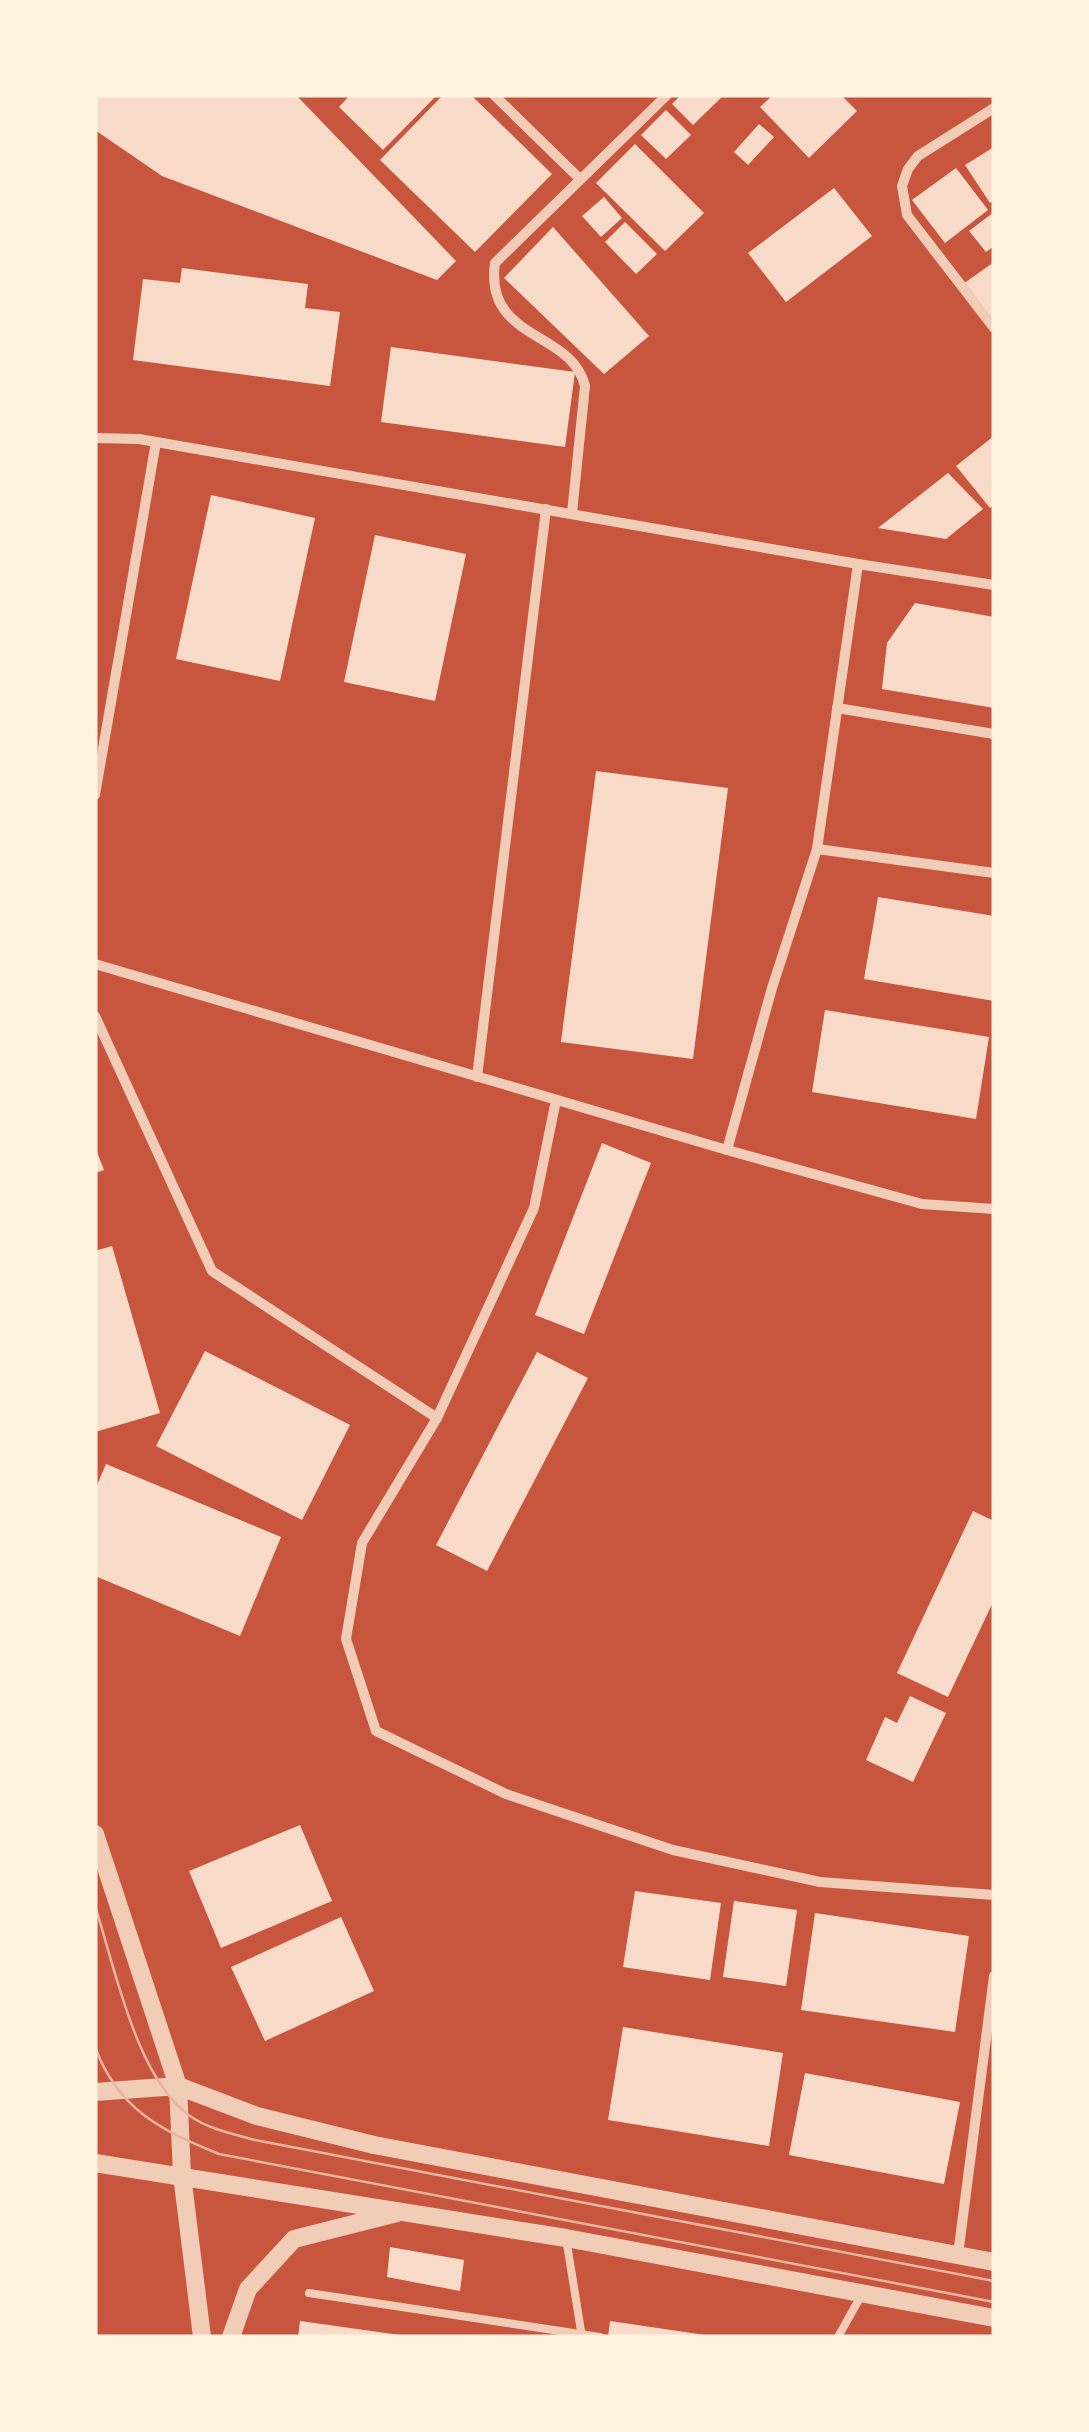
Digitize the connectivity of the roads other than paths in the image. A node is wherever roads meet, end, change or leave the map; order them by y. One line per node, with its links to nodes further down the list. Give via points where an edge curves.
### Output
1 (494, 95): 4 (street)
2 (667, 95): 4 (street)
3 (994, 108): 5 (street, via 918,156 908,169 902,201)
4 (579, 178): 9 (street, via 495,263 493,280 498,303 582,371 586,386)
5 (994, 328)
6 (95, 438): 7 (street)
7 (156, 442): 8 (street); 14 (street)
8 (546, 508): 9 (street); 19 (street)
9 (572, 513): 10 (street)
10 (858, 564): 11 (street); 12 (street)
11 (994, 584)
12 (837, 708): 13 (street); 15 (street)
13 (994, 734)
14 (95, 795)
15 (817, 849): 16 (street); 21 (street)
16 (994, 873)
17 (95, 964): 19 (street)
18 (95, 1016): 23 (street, via 212,1271)
19 (477, 1077): 20 (street)
20 (556, 1100): 21 (street); 23 (street, via 534,1208)
21 (726, 1150): 22 (street, via 922,1204)
22 (994, 1209)
23 (437, 1418): 25 (street, via 362,1544 346,1639 376,1730 506,1794 674,1850 820,1882)
24 (95, 1834): 27 (street)
25 (994, 1895)
26 (994, 1976): 33 (street)
27 (178, 2086): 28 (street); 30 (street); 33 (street, via 257,2116 374,2145)
28 (95, 2092)
29 (95, 2163): 30 (street)
30 (182, 2176): 31 (street); 39 (street)
31 (404, 2212): 32 (street); 40 (street, via 294,2239 248,2289)
32 (566, 2238): 36 (street); 38 (lane)
33 (958, 2255): 34 (street)
34 (994, 2262)
35 (310, 2293): 38 (lane)
36 (862, 2294): 37 (street); 42 (lane)
37 (994, 2318)
38 (582, 2336): 41 (lane)
39 (202, 2337)
40 (231, 2337)
41 (600, 2337)
42 (838, 2337)

